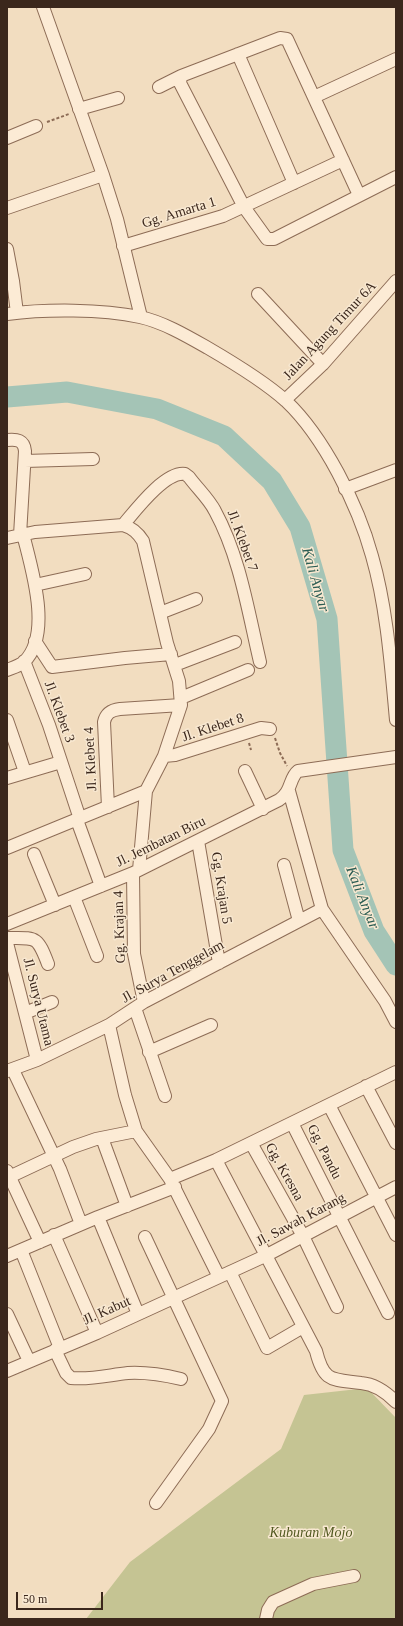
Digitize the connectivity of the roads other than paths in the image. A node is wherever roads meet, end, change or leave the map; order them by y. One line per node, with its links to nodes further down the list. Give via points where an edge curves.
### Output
1 (43, 7): 8 (street)
2 (238, 54): 4 (street); 6 (street, via 280,38 287,39); 14 (street)
3 (396, 59): 6 (street)
4 (181, 76): 5 (street); 16 (street, via 180,83)
5 (159, 87)
6 (314, 97): 11 (street)
7 (118, 98): 8 (street)
8 (80, 110): 12 (street)
9 (36, 126): 10 (street)
10 (7, 138)
11 (343, 160): 14 (street, Gg. Amarta 1); 15 (street)
12 (103, 175): 17 (street); 18 (street)
13 (396, 177): 15 (street)
14 (294, 183): 16 (street, Gg. Amarta 1)
15 (359, 195): 16 (street, via 270,240 265,238)
16 (244, 207): 18 (street, Gg. Amarta 1, via 208,222)
17 (7, 208)
18 (123, 246): 23 (street)
19 (7, 249): 22 (street, via 13,281)
20 (396, 281): 24 (street, Jalan Agung Timur 6A)
21 (258, 294): 24 (street)
22 (12, 314): 23 (street, via 76,311)
23 (141, 317): 25 (street, via 219,354)
24 (323, 364): 25 (street, Jalan Agung Timur 6A)
25 (285, 400): 30 (street, via 316,435)
26 (7, 440): 28 (street, via 15,439 23,443)
27 (93, 459): 28 (street)
28 (25, 461): 32 (street)
29 (396, 470): 30 (street)
30 (345, 489): 38 (street, via 372,556)
31 (123, 525): 32 (street); 37 (street, via 139,534 143,541); 43 (street, Jl. Klebet 7, via 140,505 175,475 185,474 189,477 215,510 229,541 236,560)
32 (21, 534): 33 (street); 35 (street)
33 (7, 538)
34 (85, 574): 35 (street)
35 (35, 585): 39 (street, via 38,615)
36 (196, 599): 37 (street)
37 (160, 612): 41 (street)
38 (391, 632): 48 (street)
39 (35, 641): 41 (street, via 52,667 125,658); 42 (street)
40 (235, 642): 41 (street)
41 (173, 660): 46 (street)
42 (24, 662): 44 (street); 52 (street, Jl. Klebet 3)
43 (260, 662)
44 (7, 668)
45 (248, 670): 46 (street)
46 (181, 702): 50 (street); 58 (street, Jl. Klebet 4, via 109,712 105,718)
47 (7, 720): 54 (street)
48 (396, 720)
49 (270, 729): 50 (street, Jl. Klebet 8, via 261,728 175,755)
50 (164, 756): 56 (street)
51 (396, 757): 57 (street, via 295,773)
52 (61, 762): 54 (street); 60 (street, Jl. Klebet 3)
53 (245, 771): 59 (street)
54 (25, 772): 55 (street)
55 (7, 778)
56 (146, 791): 58 (street); 65 (street, Gg. Krajan 4)
57 (289, 791): 59 (street, Jl. Jembatan Biru, via 283,798); 69 (street)
58 (108, 807): 60 (street)
59 (263, 809): 61 (street, Jl. Jembatan Biru)
60 (78, 819): 62 (street); 66 (street, Jl. Klebet 3)
61 (198, 841): 65 (street, Jl. Jembatan Biru); 75 (street, Gg. Krajan 5)
62 (7, 848)
63 (34, 854): 68 (street)
64 (284, 865): 70 (street)
65 (136, 872): 66 (street, Jl. Jembatan Biru); 78 (street, Gg. Krajan 4, via 134,954)
66 (101, 886): 67 (street, Jl. Jembatan Biru)
67 (74, 897): 68 (street, Jl. Jembatan Biru); 74 (street)
68 (54, 905): 71 (street, Jl. Jembatan Biru)
69 (322, 908): 70 (street, Jl. Surya Tenggelam); 80 (street, via 385,1001)
70 (299, 921): 75 (street, Jl. Surya Tenggelam)
71 (7, 924)
72 (7, 938): 76 (street, via 33,939 40,945)
73 (7, 943): 79 (street, Jl. Surya Utama)
74 (97, 956)
75 (220, 963): 78 (street, Jl. Surya Tenggelam)
76 (48, 964)
77 (52, 1002): 79 (street)
78 (139, 1005): 81 (street, Jl. Surya Tenggelam); 83 (street, Gg. Krajan 4)
79 (25, 1013): 84 (street, Jl. Surya Utama)
80 (396, 1022)
81 (109, 1024): 84 (street, Jl. Surya Tenggelam); 91 (street, via 126,1101)
82 (211, 1026): 83 (street)
83 (150, 1052): 88 (street, Gg. Krajan 4)
84 (37, 1060): 85 (street, Jl. Surya Utama)
85 (9, 1071): 95 (street)
86 (396, 1072): 87 (street)
87 (366, 1086): 89 (street); 94 (street)
88 (164, 1096)
89 (328, 1105): 90 (street); 100 (street)
90 (292, 1123): 93 (street); 102 (street, Gg. Pandu)
91 (136, 1132): 92 (street); 98 (street)
92 (102, 1138): 95 (street); 101 (street)
93 (251, 1143): 96 (street); 107 (street, Gg. Kresna)
94 (396, 1143)
95 (54, 1156): 97 (street); 104 (street)
96 (216, 1160): 98 (street); 112 (street)
97 (8, 1175): 109 (street)
98 (173, 1183): 101 (street); 114 (street)
99 (396, 1187): 100 (street, Jl. Sawah Karang)
100 (377, 1198): 102 (street, Jl. Sawah Karang); 106 (street)
101 (127, 1206): 103 (street)
102 (339, 1216): 107 (street, Jl. Sawah Karang); 117 (street, Gg. Pandu)
103 (98, 1217): 104 (street); 119 (street)
104 (81, 1224): 105 (street)
105 (54, 1235): 109 (street); 121 (street)
106 (396, 1235)
107 (303, 1236): 112 (street, Jl. Sawah Karang); 116 (street, Gg. Kresna)
108 (145, 1237): 115 (street)
109 (40, 1242): 110 (street)
110 (21, 1250): 111 (street); 122 (street)
111 (7, 1256)
112 (265, 1256): 113 (street, Jl. Sawah Karang); 120 (street)
113 (230, 1272): 114 (street, Jl. Sawah Karang); 120 (street, via 267,1348)
114 (219, 1277): 115 (street, Jl. Kabut)
115 (174, 1298): 119 (street, Jl. Kabut); 127 (street, via 222,1401 209,1429)
116 (338, 1307)
117 (388, 1313)
118 (7, 1314): 123 (street)
119 (138, 1314): 121 (street, Jl. Kabut)
120 (303, 1327): 126 (street, via 316,1351 324,1374 337,1381 370,1385)
121 (97, 1332): 122 (street, Jl. Kabut)
122 (58, 1349): 123 (street, Jl. Kabut); 125 (street, via 66,1373 71,1378 134,1373)
123 (28, 1361): 124 (street, Jl. Kabut)
124 (7, 1371)
125 (181, 1379)
126 (396, 1402)
127 (156, 1503)
128 (354, 1576): 129 (street, via 313,1584 273,1602)
129 (266, 1619)

